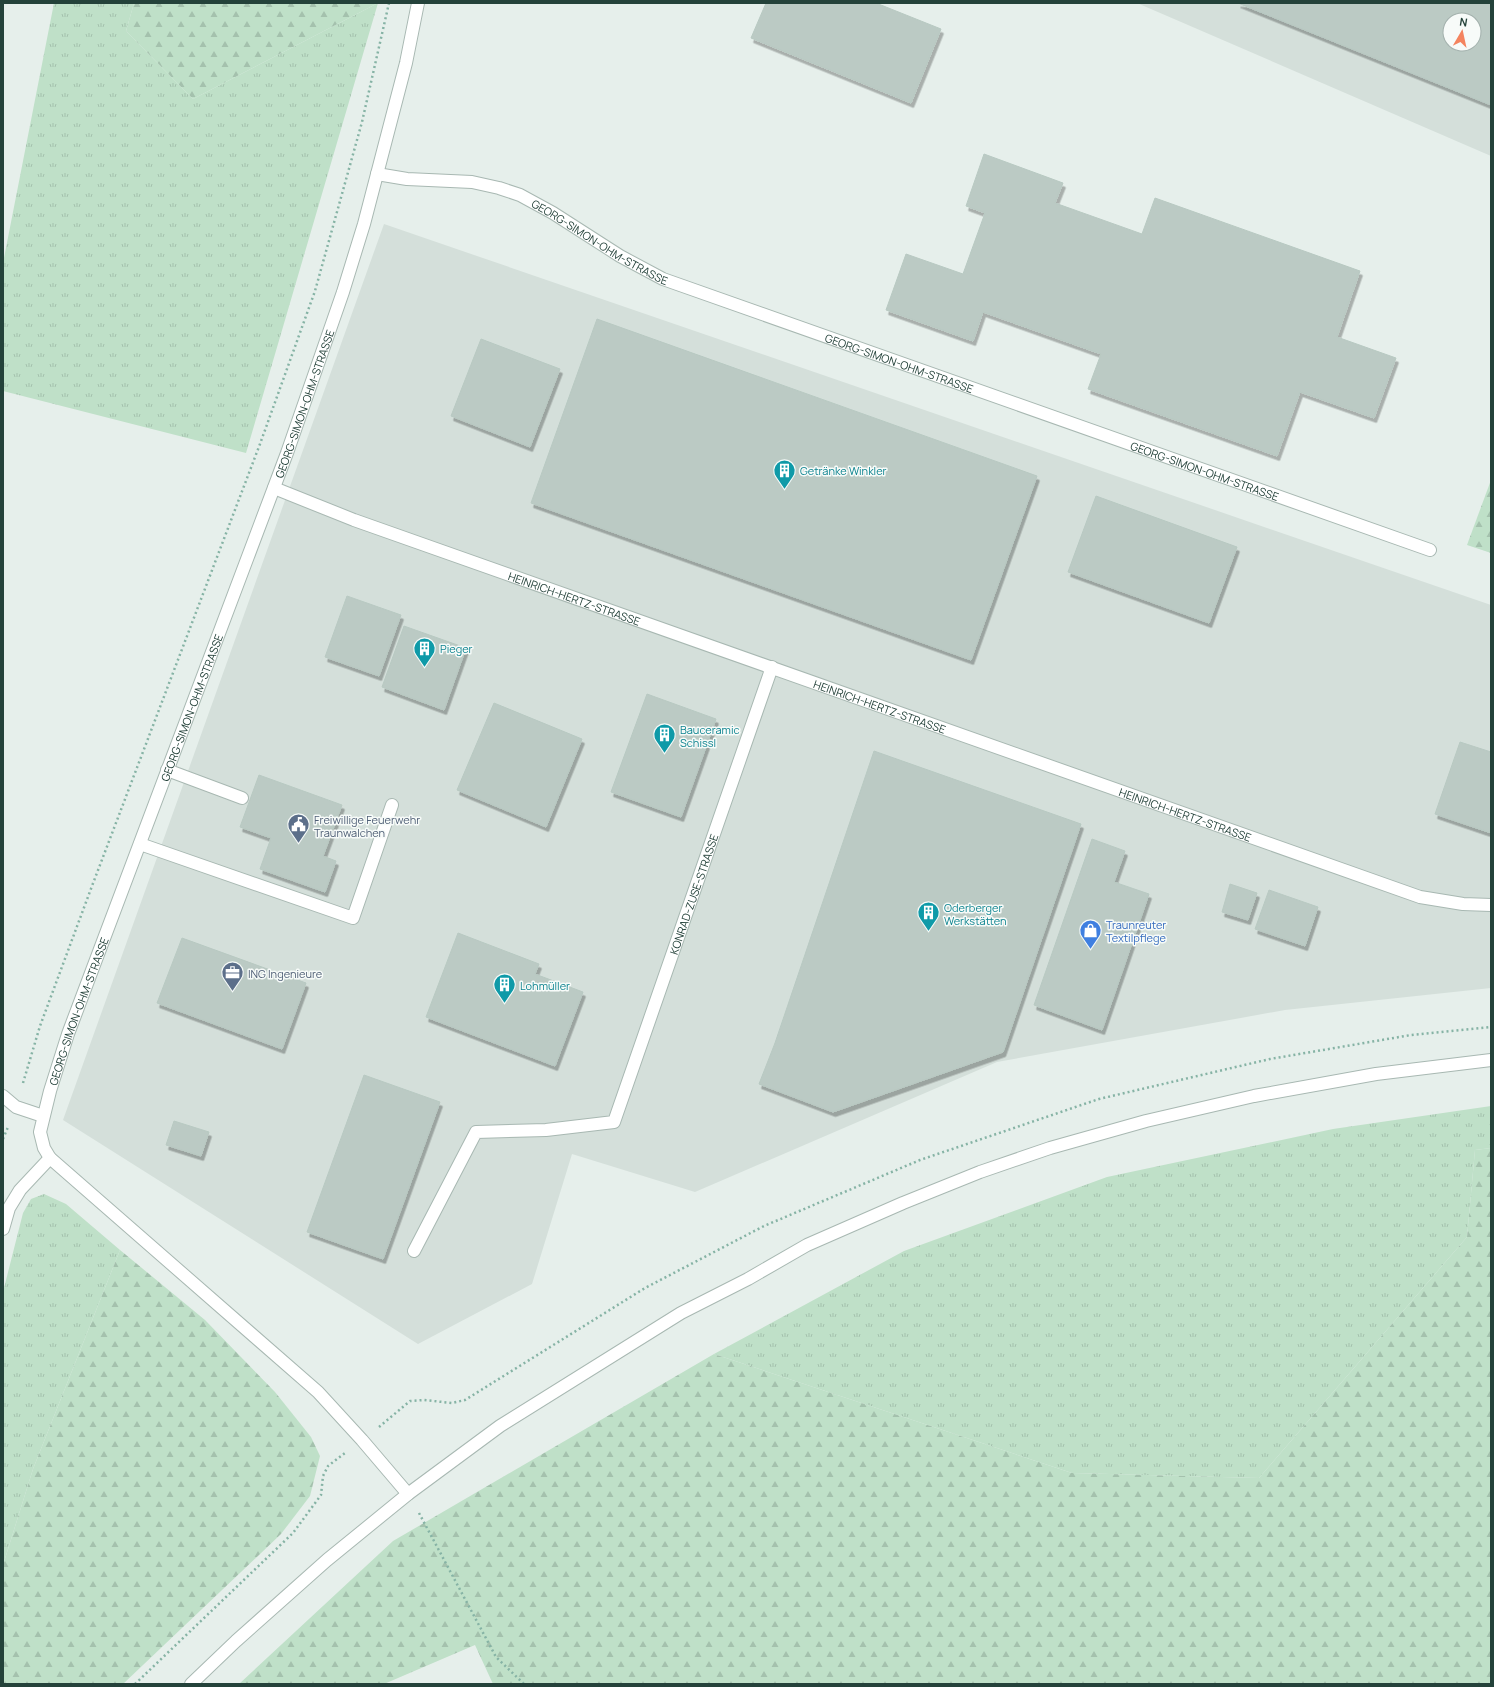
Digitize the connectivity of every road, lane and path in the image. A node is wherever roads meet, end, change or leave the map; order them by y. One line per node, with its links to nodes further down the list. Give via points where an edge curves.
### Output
1 (389, 3): 14 (path, via 362,122 315,291 260,444 40,1026)
2 (418, 3): 3 (street, GEORG-SIMON-OHM-STRASSE, via 406,63)
3 (377, 174): 4 (street, GEORG-SIMON-OHM-STRASSE, via 343,292); 5 (street, GEORG-SIMON-OHM-STRASSE, via 407,179 472,182 520,195 663,279)
4 (274, 488): 6 (street, HEINRICH-HERTZ-STRASSE, via 354,520); 7 (street, GEORG-SIMON-OHM-STRASSE)
5 (1430, 550)
6 (772, 667): 11 (street, HEINRICH-HERTZ-STRASSE, via 1420,897); 18 (street, KONRAD-ZUSE-STRASSE, via 614,1122 546,1130 476,1132)
7 (167, 770): 8 (street); 10 (street, GEORG-SIMON-OHM-STRASSE)
8 (242, 798)
9 (392, 805): 10 (street, via 353,918)
10 (140, 844): 15 (street, GEORG-SIMON-OHM-STRASSE, via 68,1034)
11 (1491, 906)
12 (1491, 1060): 20 (street, via 1376,1074 1254,1096 1146,1121 1050,1148 980,1172 807,1245 681,1313 500,1426)
13 (3, 1096): 14 (street)
14 (16, 1107): 15 (street)
15 (43, 1116): 16 (street, GEORG-SIMON-OHM-STRASSE, via 40,1132 44,1148)
16 (50, 1158): 17 (street, via 20,1190 9,1208); 19 (street, via 318,1392)
17 (3, 1228)
18 (414, 1251)
19 (362, 1440): 20 (street); 21 (path, via 328,1466 323,1476 321,1495 293,1533)
20 (408, 1494): 22 (street, via 327,1560); 23 (path, via 496,1657)
21 (135, 1684)
22 (191, 1684)
23 (524, 1684)

